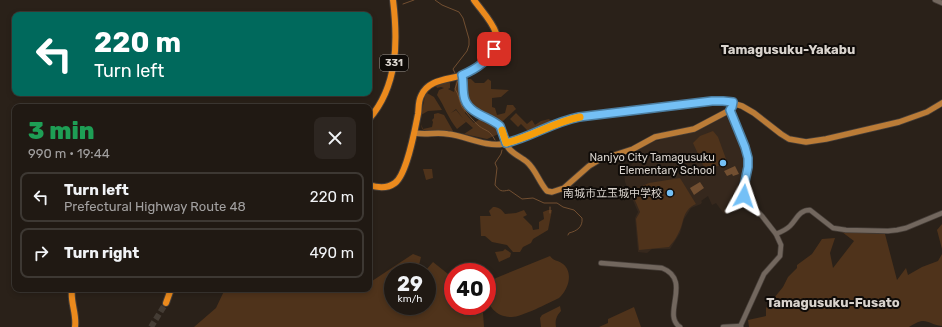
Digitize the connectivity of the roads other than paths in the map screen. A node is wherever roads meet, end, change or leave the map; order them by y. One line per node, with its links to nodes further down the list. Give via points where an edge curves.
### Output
1 (393, 0): 9 (highway, 331, via 396,44 392,77)
2 (474, 0): 5 (highway, via 494,28 496,44 489,57 471,71)
3 (935, 0): 4 (street)
4 (942, 2)
5 (458, 76): 10 (highway, via 435,82 423,92); 11 (street, via 467,103 500,126)
6 (733, 102): 7 (main road, via 750,110 789,139 806,142 899,122 927,112); 8 (main road); 11 (main road, via 712,101 579,117)
7 (942, 103)
8 (730, 110): 11 (main road, via 694,129 655,137 633,149 599,160 564,188 552,192 547,191 532,167 510,150); 14 (street, via 748,158 744,196)
9 (372, 114)
10 (414, 133): 11 (main road, via 446,134 484,142); 12 (highway, via 398,180 385,188)
11 (506, 143)
12 (372, 186)
13 (942, 213): 14 (street, via 901,229 888,231 833,228 807,210 801,212 789,227)
14 (776, 234): 19 (street, via 781,245 780,256 764,275)
15 (601, 263): 21 (street, via 666,270 674,278 677,286 674,310 675,320)
16 (72, 292): 20 (highway)
17 (170, 292): 18 (highway)
18 (166, 303)
19 (741, 326): 22 (street)
20 (75, 327)
21 (680, 327)
22 (723, 327)

